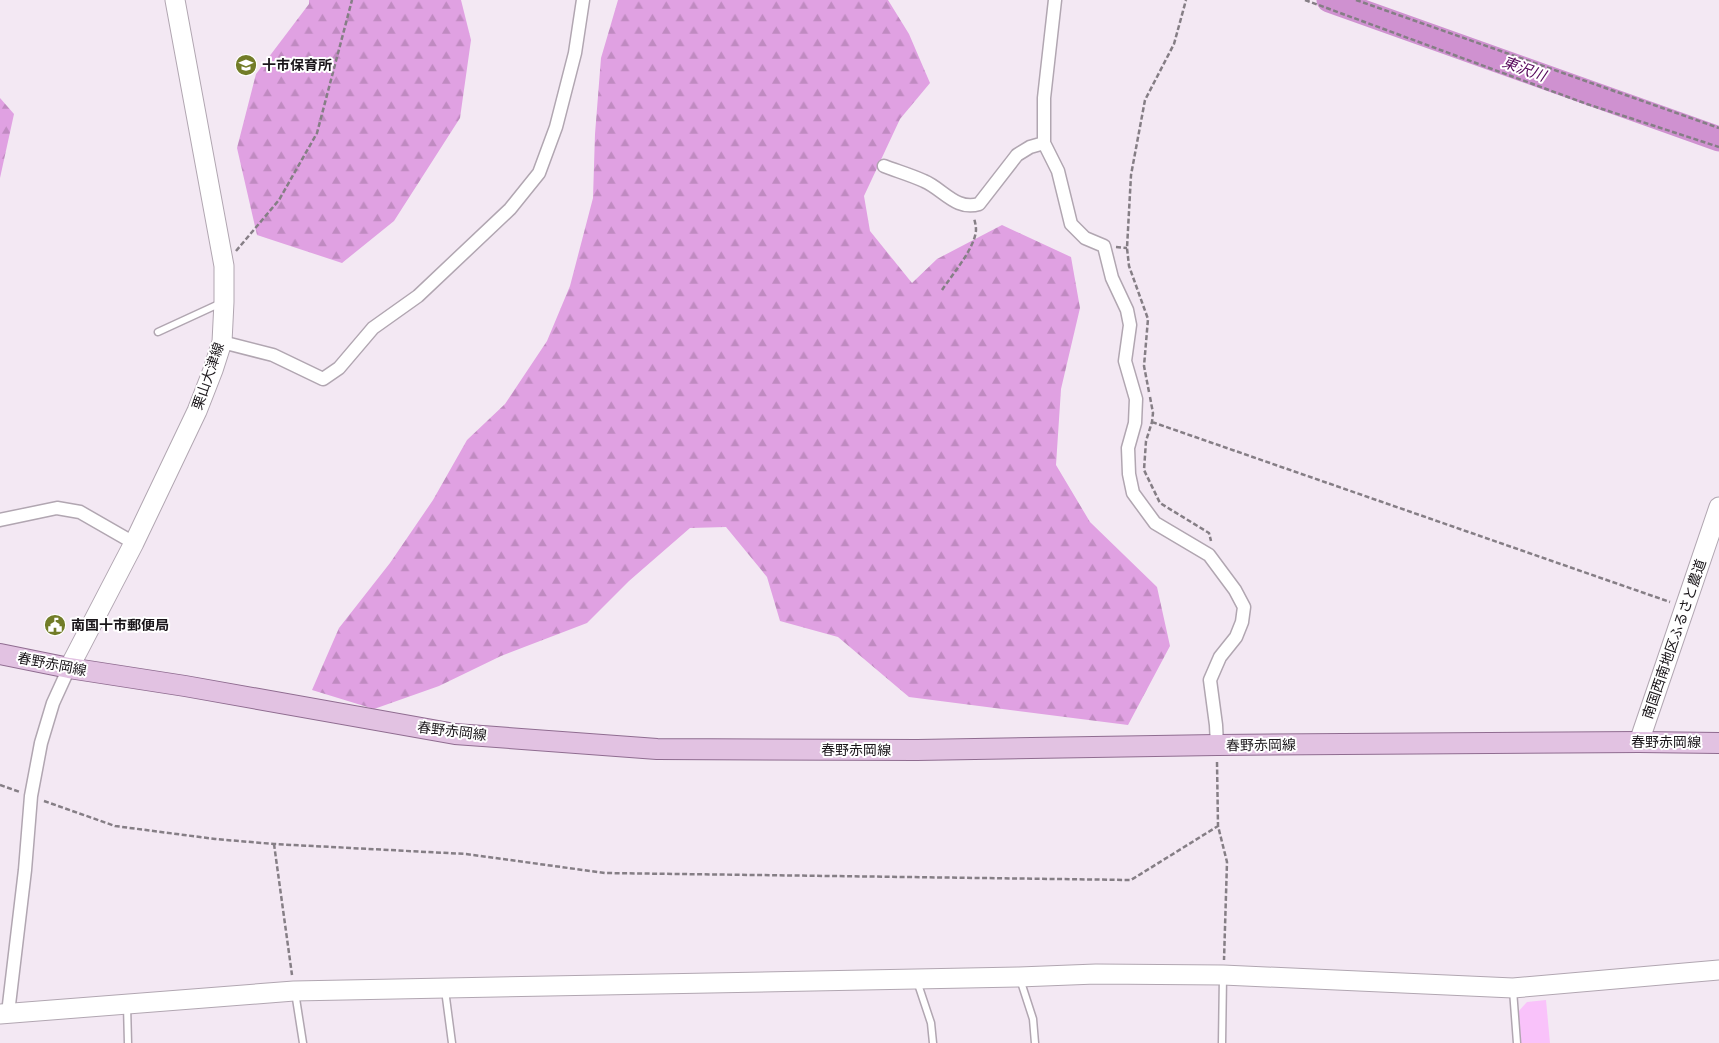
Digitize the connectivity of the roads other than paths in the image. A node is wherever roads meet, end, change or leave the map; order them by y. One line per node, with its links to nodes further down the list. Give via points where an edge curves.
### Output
1 (174, 0): 6 (street, 栗山大津線, via 224,266)
2 (583, 0): 8 (street, via 575,53 556,127 539,173 510,209 418,296 373,328 339,368 323,379 273,355)
3 (1055, 0): 4 (street, via 1044,98)
4 (1044, 144): 5 (street, via 1030,147 1017,155 979,204 971,207 949,199 926,181); 16 (street, via 1058,171 1071,224 1085,238 1104,246 1112,278 1127,310 1130,325 1125,361 1136,399 1135,423 1128,448 1133,493 1155,523 1209,555 1244,607 1236,637 1220,657 1210,680)
5 (884, 166)
6 (224, 302): 7 (lane); 8 (street, 栗山大津線)
7 (158, 332)
8 (222, 342): 11 (street, 栗山大津線, via 197,411)
9 (1719, 507): 14 (street, 南国西南地区ふるさと農道)
10 (0, 520): 11 (street, via 57,508 80,512)
11 (134, 543): 13 (street, 栗山大津線)
12 (0, 654): 13 (main road, 春野赤岡線)
13 (69, 668): 16 (main road, 春野赤岡線, via 456,734 657,749); 25 (street, via 53,703 41,743 31,796 26,870)
14 (1639, 742): 15 (main road, 春野赤岡線); 16 (main road, 春野赤岡線)
15 (1719, 743)
16 (1217, 746)
17 (1719, 970): 21 (street)
18 (1223, 975): 19 (street); 21 (street); 31 (lane)
19 (1019, 977): 20 (street); 30 (lane, via 1033,1019)
20 (916, 979): 22 (street); 29 (lane, via 931,1023)
21 (1513, 988): 32 (lane)
22 (445, 989): 23 (street); 28 (lane)
23 (294, 991): 24 (street); 27 (lane)
24 (127, 1004): 25 (street); 26 (lane)
25 (4, 1014)
26 (128, 1043)
27 (303, 1043)
28 (452, 1043)
29 (933, 1043)
30 (1035, 1043)
31 (1222, 1043)
32 (1518, 1043)

